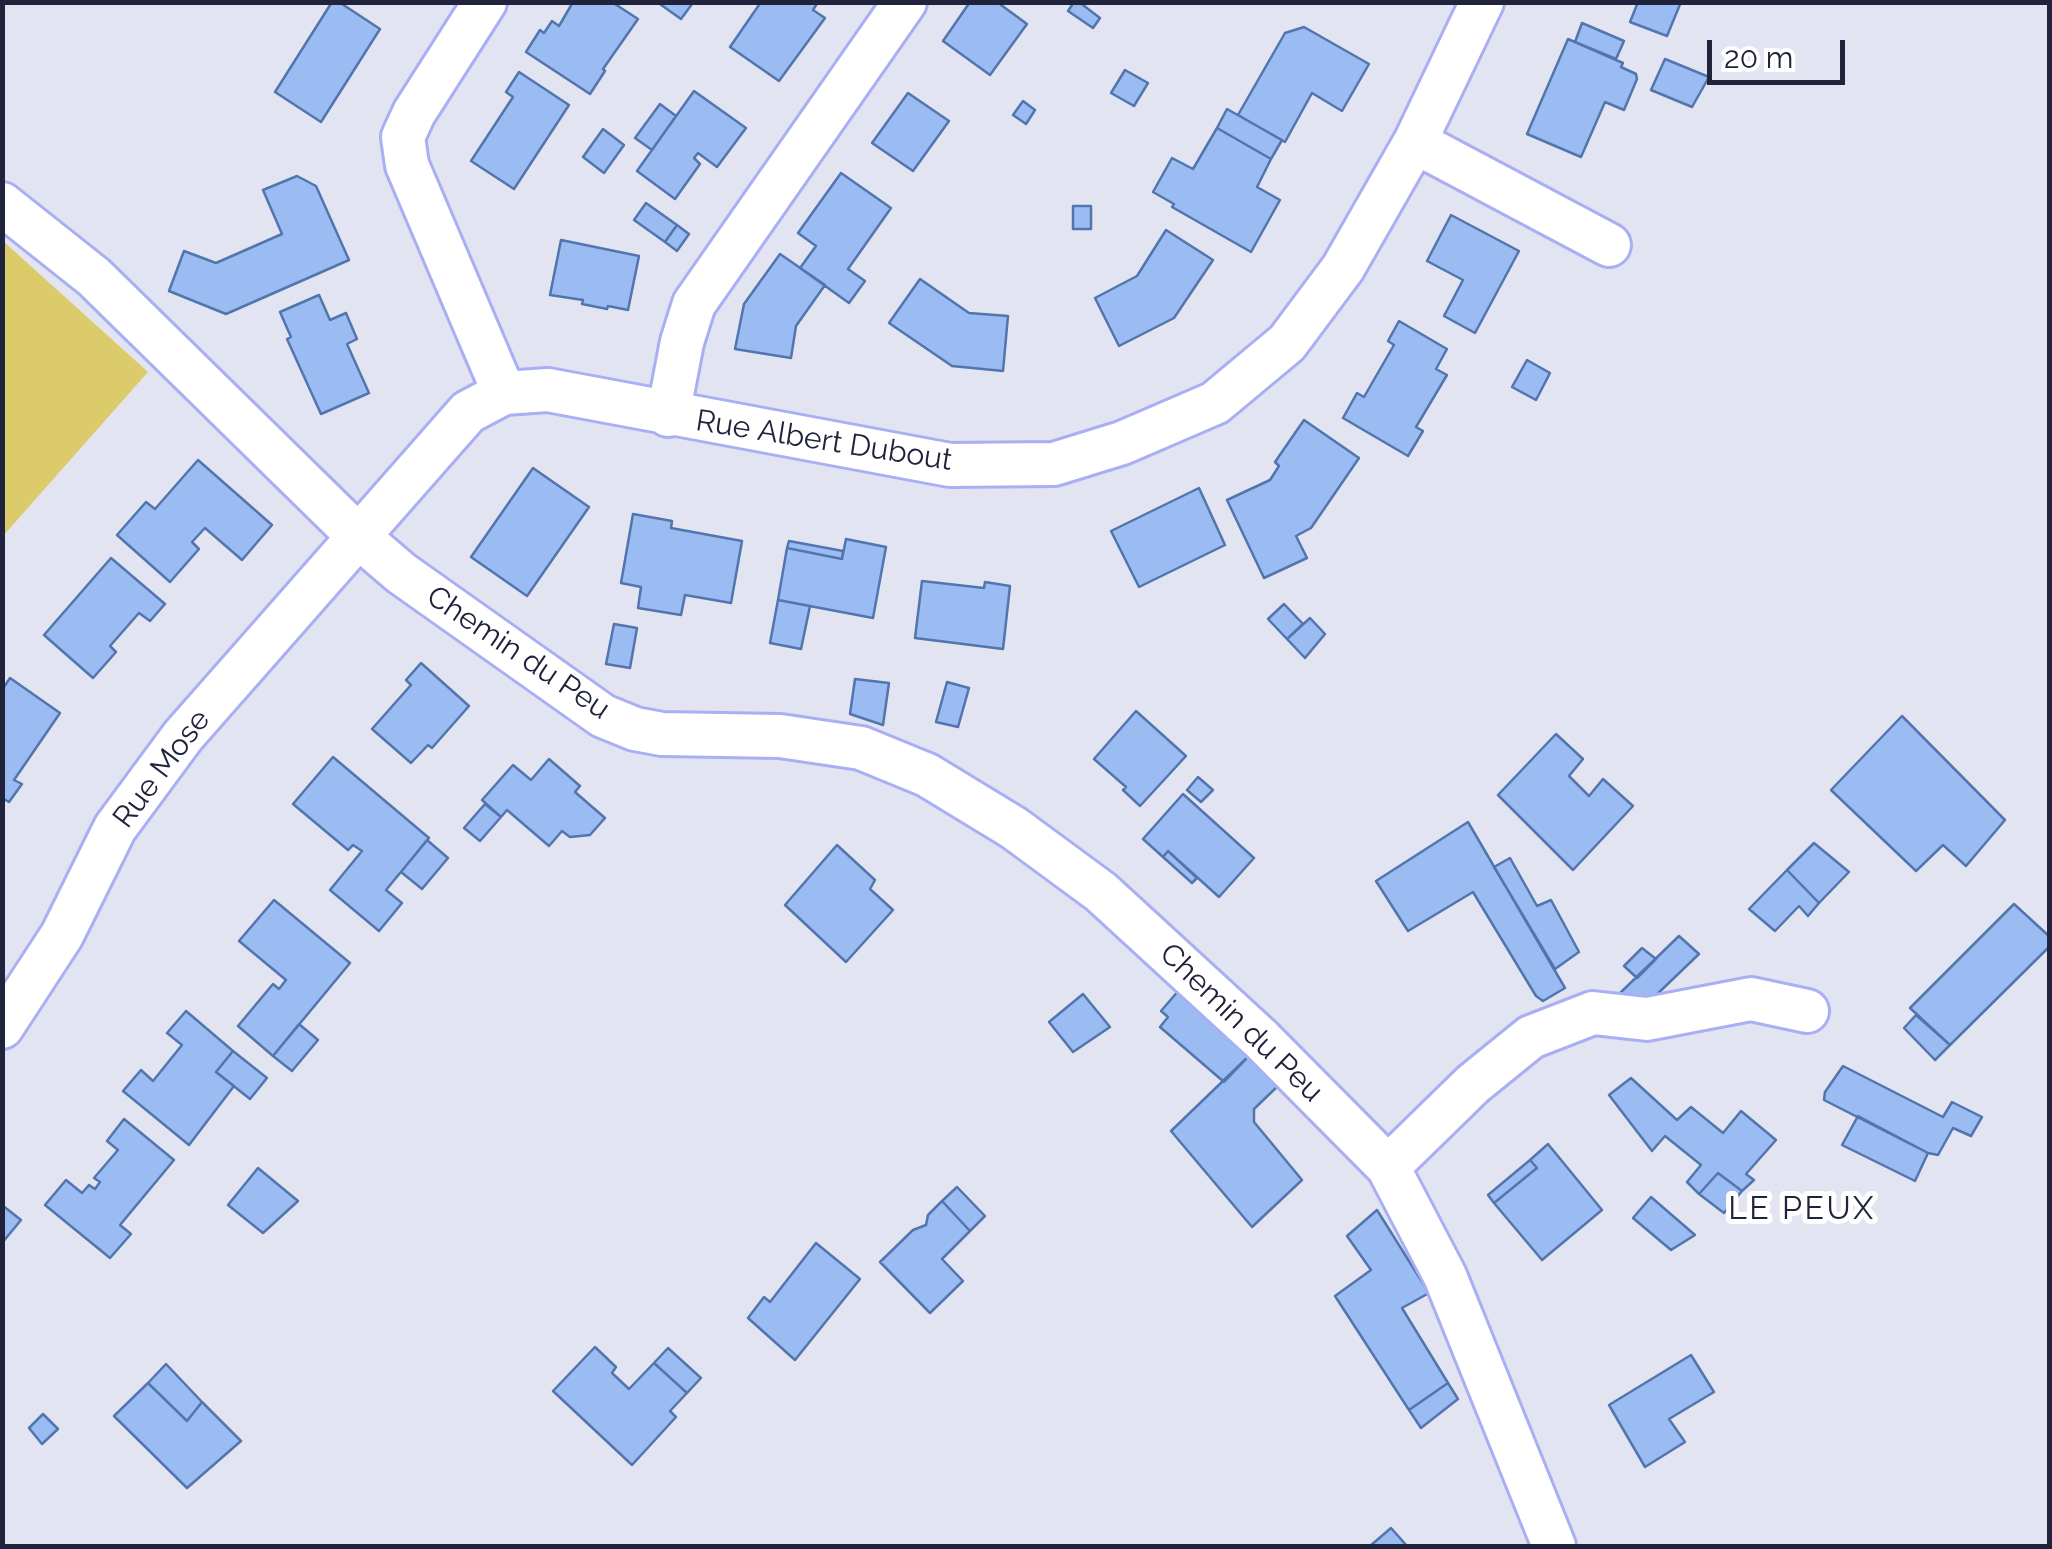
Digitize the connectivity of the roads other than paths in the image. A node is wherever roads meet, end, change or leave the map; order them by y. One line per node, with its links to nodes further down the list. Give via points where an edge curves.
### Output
1 (485, 2): 7 (street, via 403,137 407,164)
2 (905, 2): 8 (street, via 694,304)
3 (1482, 2): 4 (street, Rue Albert Dubout)
4 (1415, 142): 6 (street); 8 (street, Rue Albert Dubout, via 1343,268 1286,343 1214,402 1122,443 1054,464 950,465)
5 (2, 204): 9 (street, Chemin du Peu, via 94,276)
6 (1609, 245)
7 (504, 393): 8 (street, Rue Albert Dubout, via 548,390); 9 (street, Rue Albert Dubout, via 468,412)
8 (668, 415)
9 (359, 537): 11 (street, Rue Mose, via 183,736 115,828 62,935); 12 (street, Chemin du Peu, via 603,716 662,734 780,736 861,748 927,775 1014,828 1101,892 1261,1038)
10 (1807, 1011): 12 (street, via 1751,1000 1647,1018 1593,1013 1531,1037)
11 (2, 1027)
12 (1388, 1168): 13 (street, Chemin du Peu, via 1444,1276)
13 (1554, 1546)

